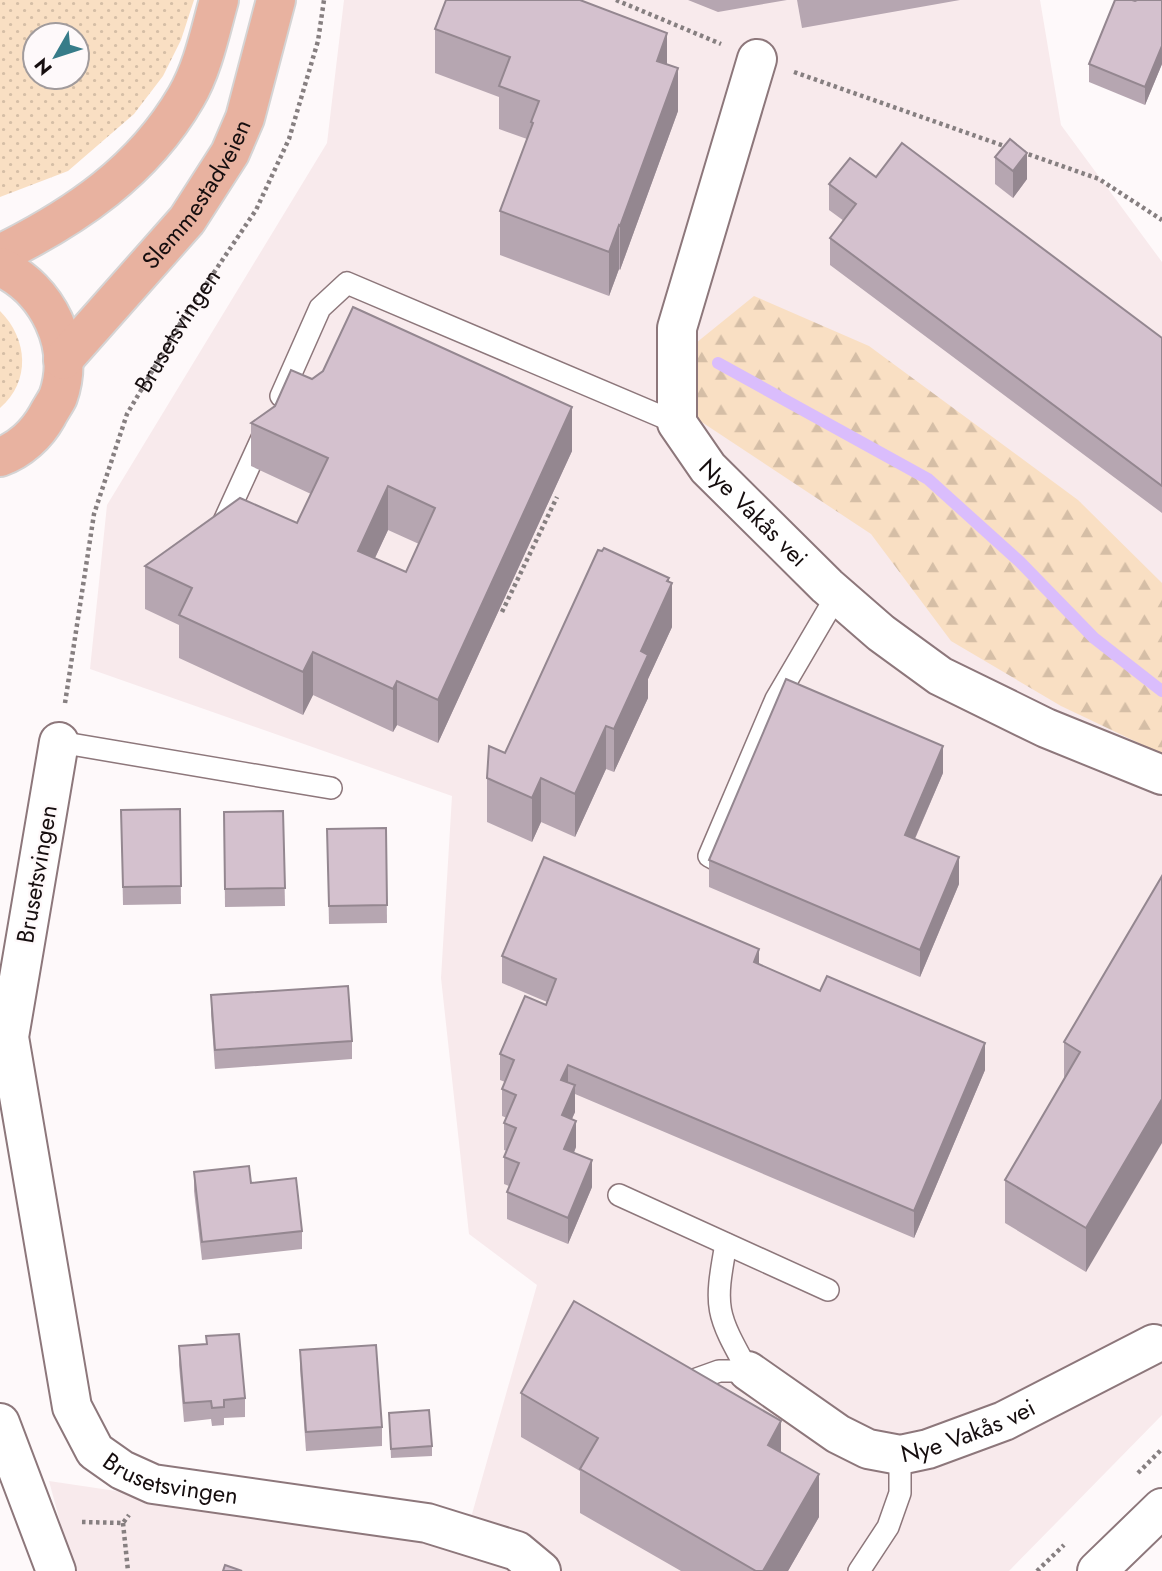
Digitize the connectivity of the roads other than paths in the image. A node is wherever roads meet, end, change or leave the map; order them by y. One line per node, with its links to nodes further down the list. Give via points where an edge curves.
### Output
1 (219, 0): 4 (main road, via 188,95 155,142 95,199)
2 (276, 0): 8 (main road, Slemmestadveien, via 245,118 230,153 187,220)
3 (757, 59): 9 (street, via 677,328)
4 (0, 254)
5 (0, 267): 8 (main road, via 41,297 57,327)
6 (366, 291): 7 (lane); 9 (lane); 11 (lane, via 347,283 320,308)
7 (355, 314)
8 (63, 360): 10 (main road, via 58,397 40,429)
9 (677, 422): 12 (street, Nye Vakås vei, via 708,468)
10 (0, 457)
11 (212, 548)
12 (837, 595): 14 (street, Nye Vakås vei, via 940,676 1046,728); 16 (lane, via 776,699 709,856)
13 (59, 742): 15 (lane); 29 (street, Brusetsvingen, via 9,1037 72,1408 95,1451 153,1484 428,1523 517,1551)
14 (1162, 775)
15 (331, 788)
16 (720, 862)
17 (619, 1195): 18 (lane)
18 (726, 1244): 19 (lane); 21 (lane, via 718,1303 726,1330)
19 (828, 1290)
20 (1159, 1343): 25 (street, Nye Vakås vei, via 1004,1421)
21 (748, 1371): 22 (lane, via 719,1371); 25 (street, Nye Vakås vei, via 838,1434 868,1449)
22 (668, 1389)
23 (0, 1423): 28 (street)
24 (0, 1434): 27 (street)
25 (901, 1455): 30 (lane, via 900,1493 888,1527)
26 (1162, 1508): 31 (street)
27 (26, 1571)
28 (56, 1571)
29 (541, 1571)
30 (859, 1571)
31 (1097, 1571)

